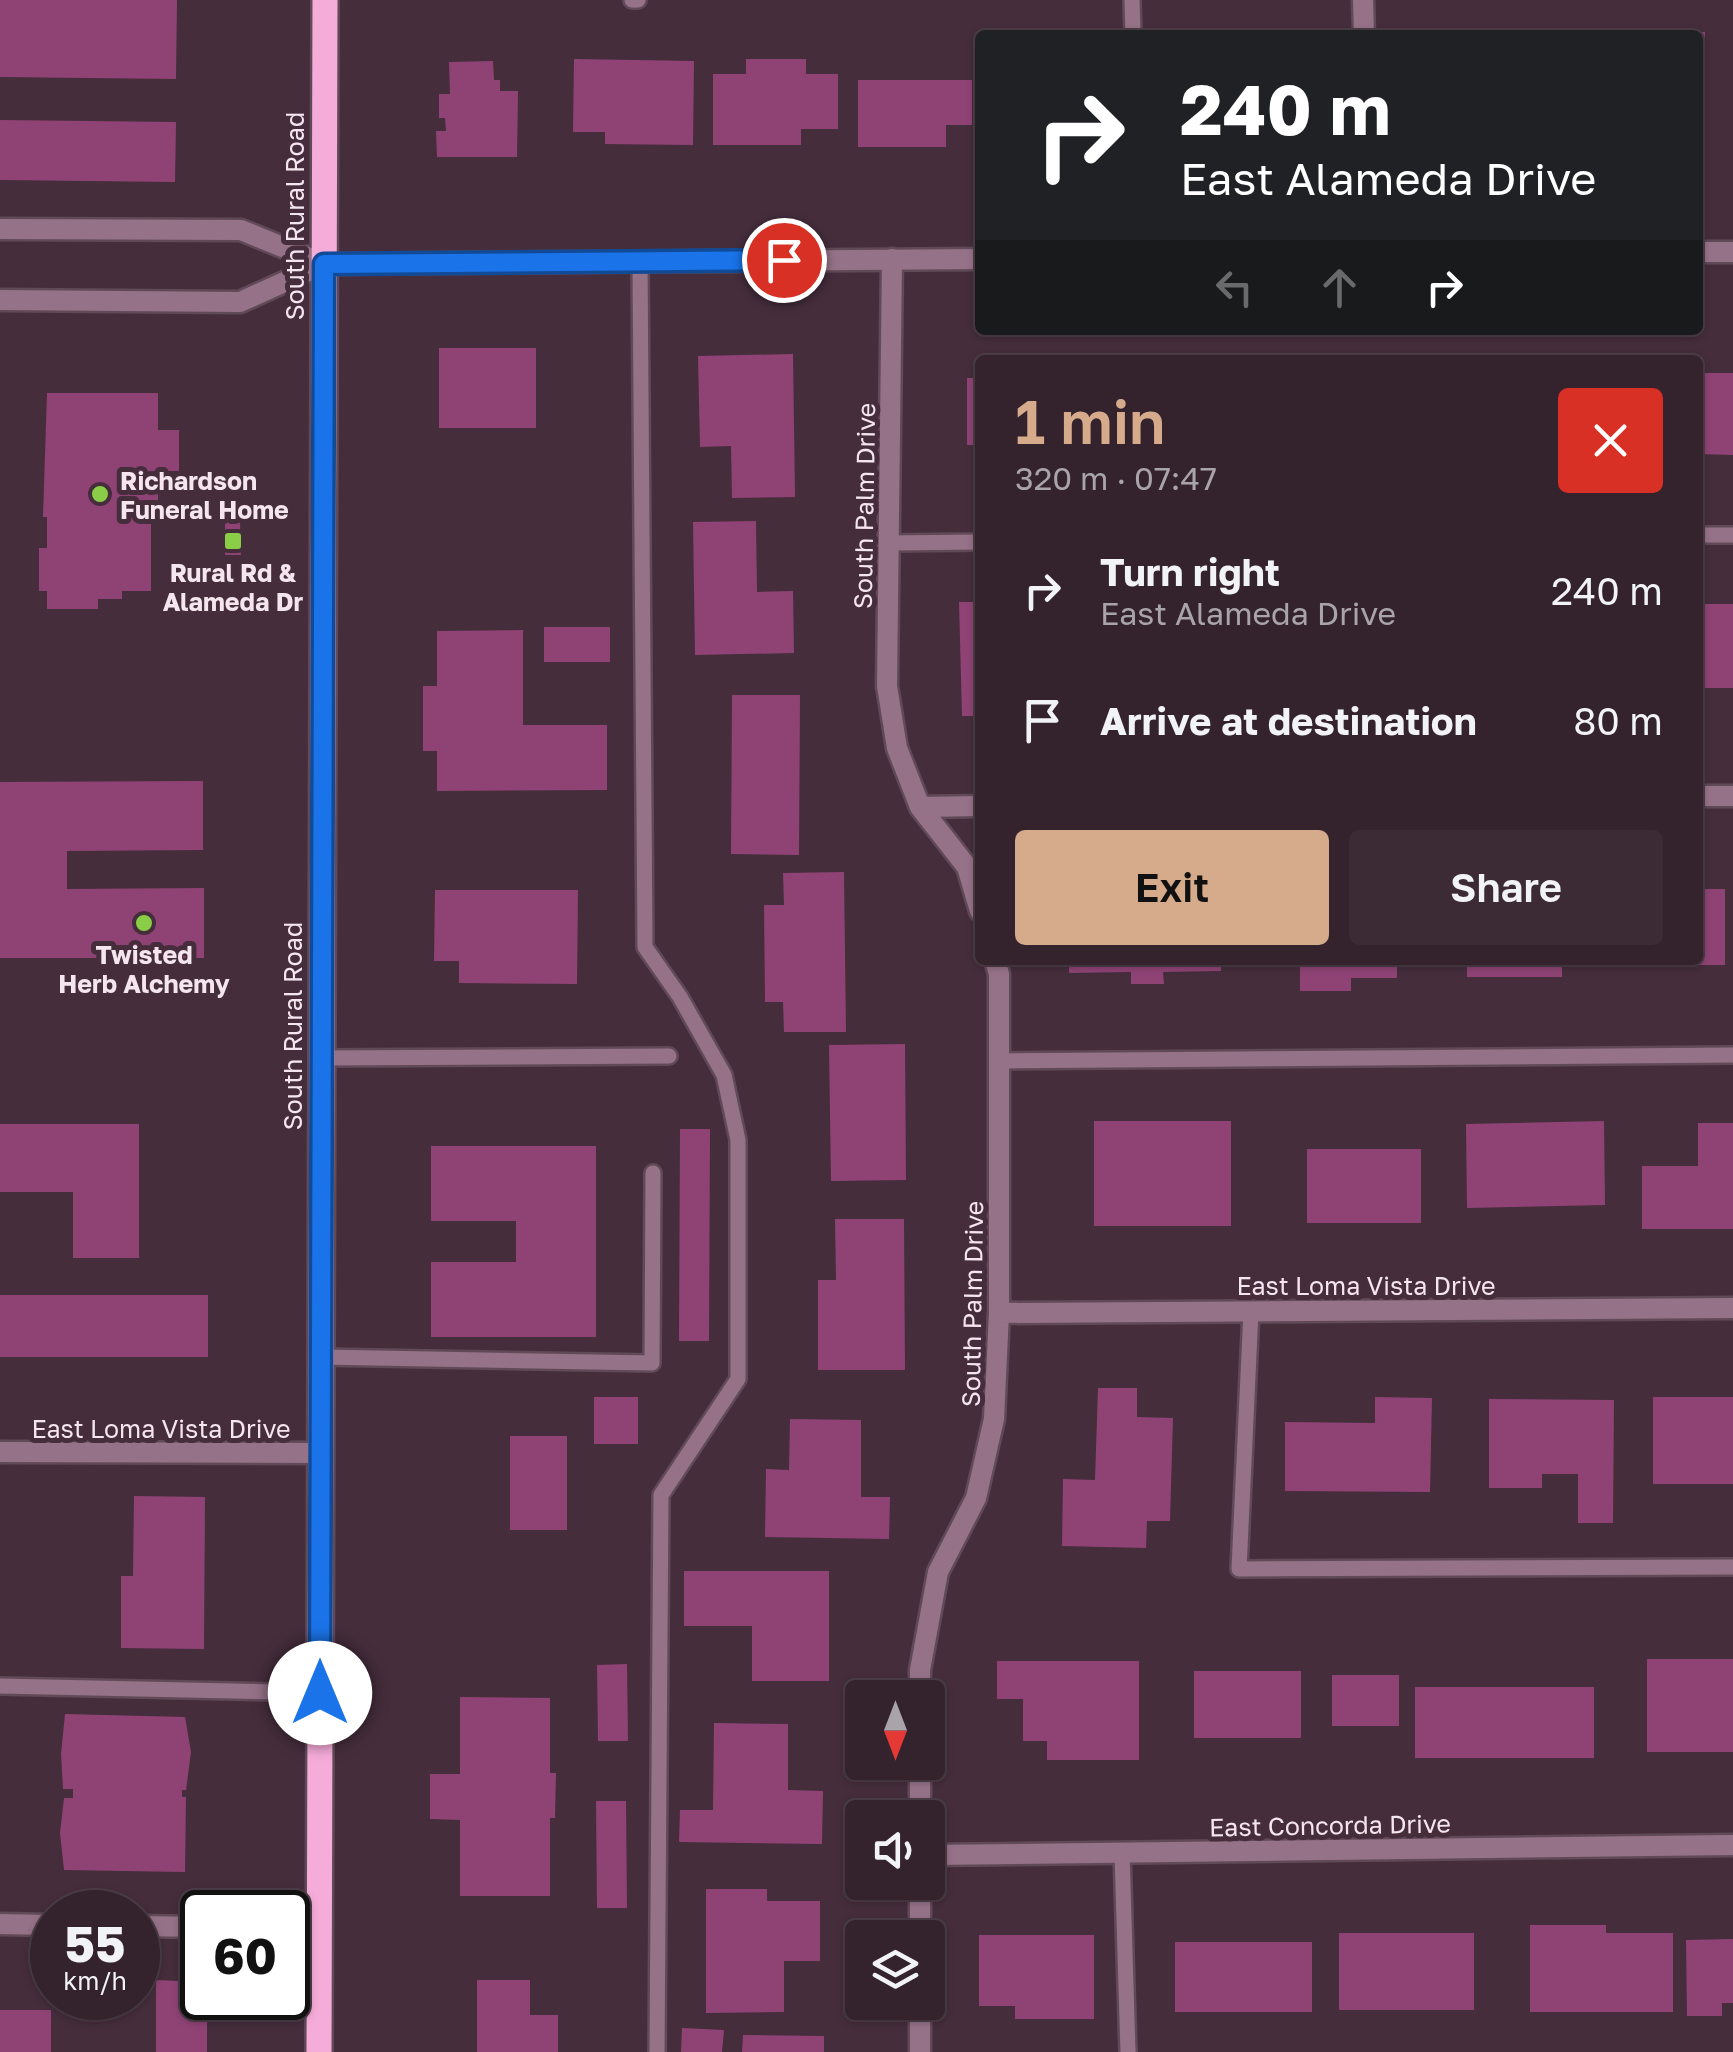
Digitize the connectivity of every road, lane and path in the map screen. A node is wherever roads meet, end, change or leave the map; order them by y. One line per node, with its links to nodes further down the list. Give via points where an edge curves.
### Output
1 (325, 0): 12 (main road, South Rural Road)
2 (1132, 0): 4 (lane)
3 (1363, 0): 5 (street)
4 (1132, 30)
5 (1364, 30)
6 (0, 229): 12 (street, via 241,230)
7 (1703, 252): 8 (street)
8 (1733, 252)
9 (892, 259): 10 (street); 11 (street); 17 (street, South Palm Drive)
10 (975, 259)
11 (640, 261): 12 (street); 48 (lane, via 645,947 724,1075 738,1140 738,1380 661,1495)
12 (324, 264): 13 (street, via 240,302); 26 (main road, South Rural Road)
13 (0, 300)
14 (1703, 535): 15 (lane)
15 (1733, 535)
16 (975, 542): 17 (lane)
17 (889, 543): 21 (street, South Palm Drive, via 887,686 897,748)
18 (1703, 796): 19 (street)
19 (1733, 796)
20 (975, 806): 21 (street)
21 (920, 807): 22 (street, South Palm Drive, via 966,867)
22 (975, 895)
23 (996, 965): 27 (street, South Palm Drive)
24 (1733, 1055): 27 (lane)
25 (669, 1056): 26 (lane)
26 (322, 1058): 32 (main road, South Rural Road)
27 (999, 1061): 31 (street, South Palm Drive)
28 (652, 1174): 32 (lane, via 652,1362)
29 (1733, 1308): 30 (street, East Loma Vista Drive)
30 (1251, 1311): 31 (street, East Loma Vista Drive); 35 (lane, via 1239,1568)
31 (999, 1313): 36 (street, South Palm Drive, via 994,1419 976,1498 938,1572)
32 (321, 1357): 34 (main road, South Rural Road)
33 (0, 1452): 34 (street, East Loma Vista Drive)
34 (321, 1453): 38 (main road, South Rural Road)
35 (1733, 1567)
36 (920, 1680)
37 (0, 1686): 38 (lane)
38 (320, 1693): 45 (main road, South Rural Road)
39 (1733, 1844): 40 (street, East Concorda Drive)
40 (1122, 1853): 41 (street, East Concorda Drive); 50 (lane)
41 (945, 1855)
42 (0, 1924): 43 (street)
43 (30, 1925)
44 (310, 1927): 45 (street)
45 (320, 1927): 47 (main road, South Rural Road)
46 (920, 2020): 49 (street)
47 (319, 2052)
48 (657, 2052)
49 (920, 2052)
50 (1128, 2052)

